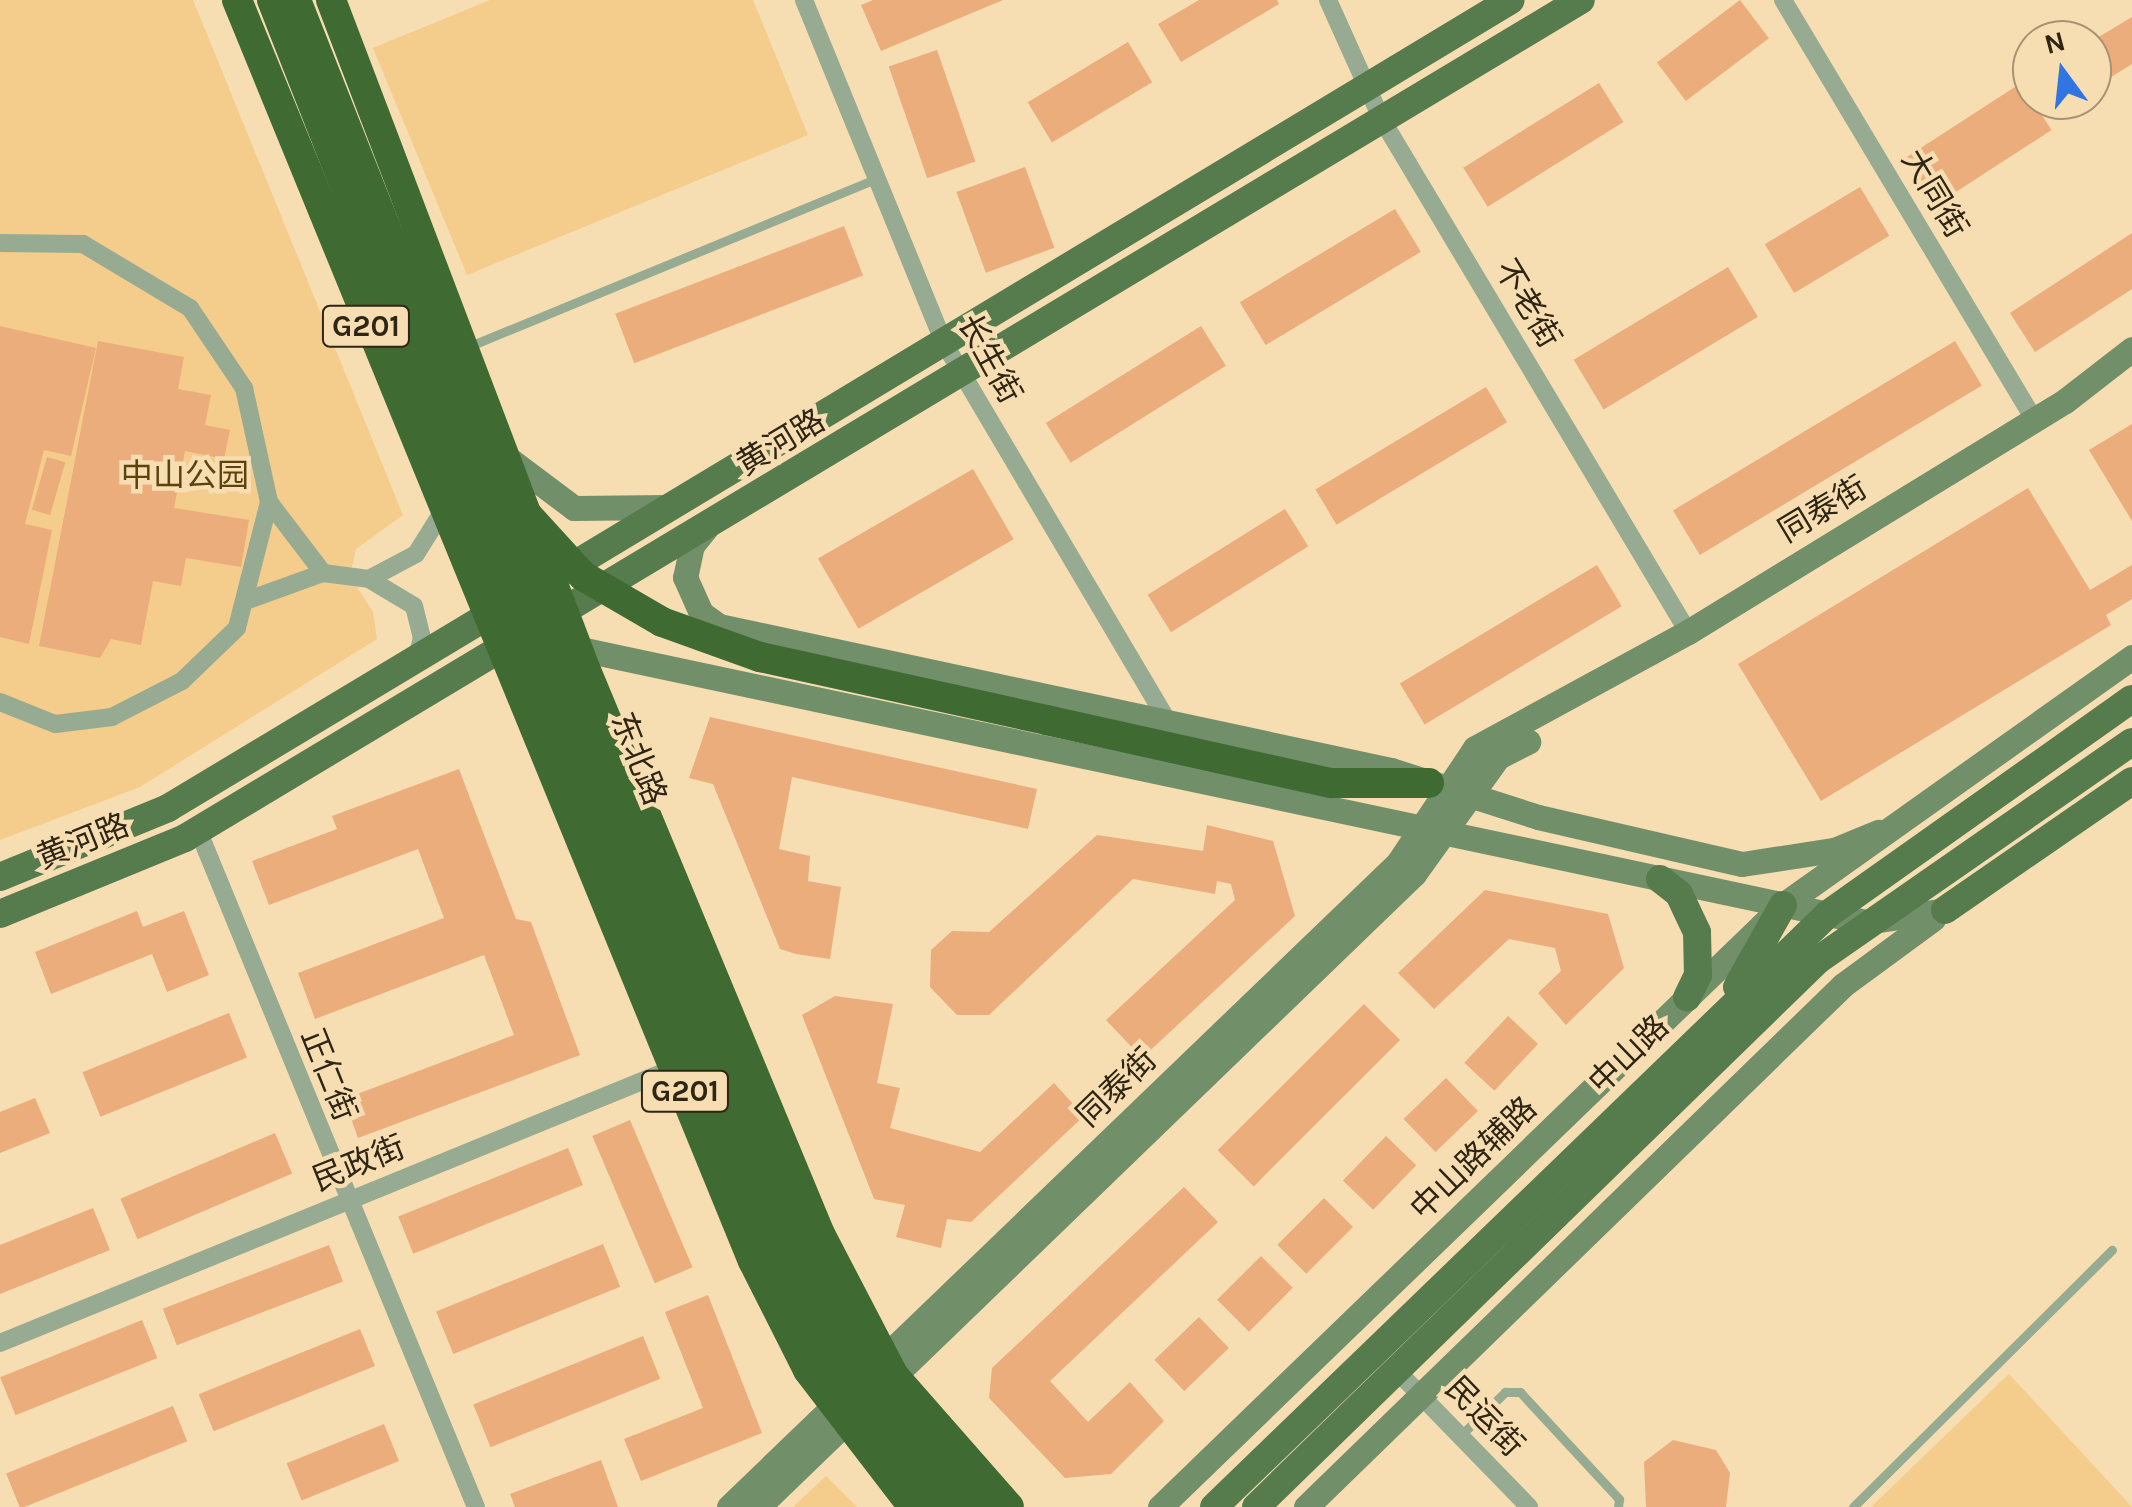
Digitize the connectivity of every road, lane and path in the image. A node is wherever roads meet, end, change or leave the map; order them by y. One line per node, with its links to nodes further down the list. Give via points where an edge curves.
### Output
1 (237, 0): 16 (highway, G201)
2 (272, 0): 13 (highway, 东北路)
3 (296, 0): 13 (highway, 东北路)
4 (331, 0): 15 (highway, 东北路 / G201)
5 (804, 0): 12 (street, 长生街)
6 (1328, 0): 10 (street, 不老街)
7 (1511, 0): 10 (main road, 黄河路)
8 (1582, 0): 11 (main road, 黄河路)
9 (1783, 0): 22 (street, 大同街)
10 (1366, 86): 11 (street, 不老街); 17 (main road, 黄河路)
11 (1381, 118): 20 (main road, 黄河路); 35 (street, 不老街)
12 (875, 179): 17 (street, 长生街); 18 (lane)
13 (370, 220): 23 (highway, 东北路, bridge); 76 (highway, 东北路, bridge, via 800,1305 862,1409)
14 (0, 243): 25 (street, via 82,244 190,308 244,388)
15 (438, 271): 16 (highway); 18 (highway, 东北路 / G201)
16 (357, 303): 21 (highway, G201)
17 (944, 343): 20 (street, 长生街); 26 (main road, 黄河路)
18 (467, 348): 21 (highway); 24 (highway, 东北路 / G201)
19 (2132, 349): 22 (main road, 同泰街)
20 (962, 376): 28 (main road, 黄河路); 45 (street, 长生街)
21 (387, 379): 27 (highway, G201)
22 (2034, 419): 35 (main road, 同泰街)
23 (465, 428): 49 (highway, bridge, via 556,551 662,622 760,657 1331,782); 77 (highway, 东北路, bridge, via 818,1290 879,1393)
24 (510, 460): 26 (main road, via 574,508 635,512); 30 (highway, 东北路 / G201)
25 (269, 502): 29 (street); 32 (street)
26 (672, 506): 30 (main road, 黄河路)
27 (443, 511): 31 (street, via 416,554); 36 (highway, G201)
28 (706, 528): 33 (main road, 黄河路); 34 (main road, via 685,577 701,612)
29 (323, 573): 31 (street); 32 (street)
30 (552, 578): 33 (highway, 东北路 / G201); 36 (main road, 黄河路)
31 (368, 579): 39 (street, via 414,606 422,637)
32 (248, 600): 44 (street, via 237,628 151,701 112,717 55,724)
33 (565, 612): 36 (main road, 黄河路); 37 (highway, 东北路 / G201)
34 (719, 626): 41 (main road); 45 (main road)
35 (1688, 632): 49 (main road, 同泰街, via 1541,718 1537,738)
36 (504, 633): 37 (main road); 39 (main road, 黄河路); 46 (highway, G201); 50 (main road, 黄河路)
37 (578, 649): 40 (main road); 43 (highway, 东北路 / G201)
38 (2132, 657): 52 (main road, 中山路辅路)
39 (417, 658): 53 (main road, 黄河路, via 168,808)
40 (644, 663): 41 (main road); 43 (main road, via 610,676)
41 (709, 676): 51 (main road)
42 (2132, 699): 58 (main road, 中山路)
43 (598, 700): 46 (highway); 62 (highway, 东北路 / G201)
44 (0, 702)
45 (1169, 723): 49 (main road)
46 (538, 724): 63 (highway, G201)
47 (2132, 742): 59 (main road, 中山路)
48 (2132, 782): 56 (main road)
49 (1449, 789): 51 (main road, 同泰街); 52 (main road, via 1742,864 1834,850)
50 (198, 830): 57 (main road, 黄河路); 64 (street, 正仁街)
51 (1432, 831): 54 (main road); 67 (main road, 同泰街, via 1414,874)
52 (1878, 832): 55 (main road, 中山路辅路)
53 (0, 877)
54 (1660, 879): 55 (main road); 60 (main road, via 1679,894 1697,932 1698,975)
55 (1784, 904): 58 (main road); 60 (main road, 中山路辅路); 61 (main road)
56 (1945, 910): 59 (main road); 69 (main road, via 1844,986)
57 (0, 914)
58 (1828, 914): 59 (main road); 61 (main road, 中山路)
59 (1866, 922): 68 (main road, 中山路)
60 (1687, 998): 79 (main road, 中山路辅路)
61 (1721, 1014): 80 (main road, 中山路)
62 (740, 1041): 63 (street, 民政街); 67 (highway, 东北路 / G201, via 827,1249)
63 (676, 1068): 64 (street, 民政街); 70 (highway, G201, via 760,1275)
64 (346, 1202): 66 (street, 民政街); 72 (street, 正仁街)
65 (2112, 1250): 85 (lane)
66 (0, 1343)
67 (889, 1367): 70 (main road, 同泰街); 78 (highway, 东北路 / G201)
68 (1396, 1370): 69 (street, 民运街); 81 (main road, 中山路)
69 (1421, 1395): 71 (street, 民运街); 82 (main road)
70 (838, 1416): 73 (main road, 同泰街); 74 (main road, 同泰街); 75 (highway, G201)
71 (1461, 1435): 83 (street, 民运街); 84 (lane, via 1505,1392 1520,1392 1619,1499)
72 (476, 1507)
73 (729, 1507)
74 (758, 1507)
75 (913, 1507)
76 (947, 1507)
77 (979, 1507)
78 (1009, 1507)
79 (1160, 1507)
80 (1214, 1507)
81 (1256, 1507)
82 (1306, 1507)
83 (1529, 1507)
84 (1618, 1507)
85 (1853, 1507)

